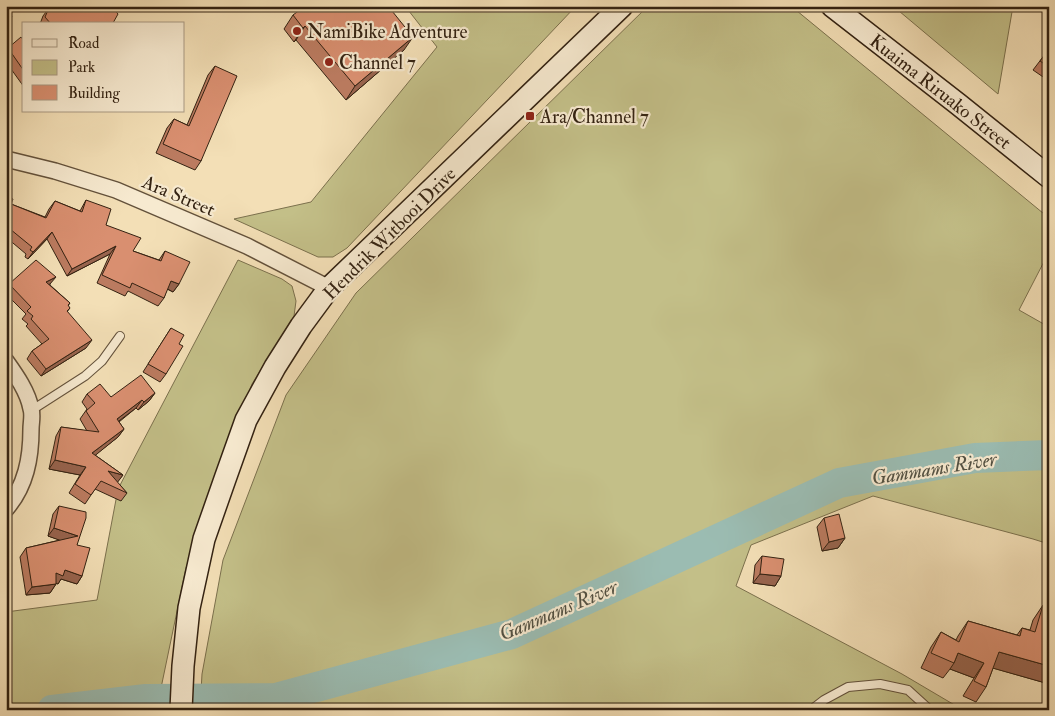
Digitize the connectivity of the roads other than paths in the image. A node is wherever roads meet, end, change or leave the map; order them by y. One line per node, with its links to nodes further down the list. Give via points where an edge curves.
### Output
1 (622, 6): 5 (main road, Hendrik Witbooi Drive)
2 (832, 6): 4 (main road, Kuaima Riruako Street)
3 (6, 159): 5 (street, Ara Street, via 116,190 247,246)
4 (1049, 177)
5 (329, 288): 10 (main road, Hendrik Witbooi Drive, via 275,367 246,420 204,539 189,608)
6 (120, 336): 8 (lane, via 102,361)
7 (6, 361): 8 (street, via 19,380)
8 (32, 410): 9 (street, via 31,452 24,477)
9 (6, 509)
10 (182, 710)
11 (811, 710): 12 (lane, via 848,688 880,684 908,690)
12 (930, 710)

